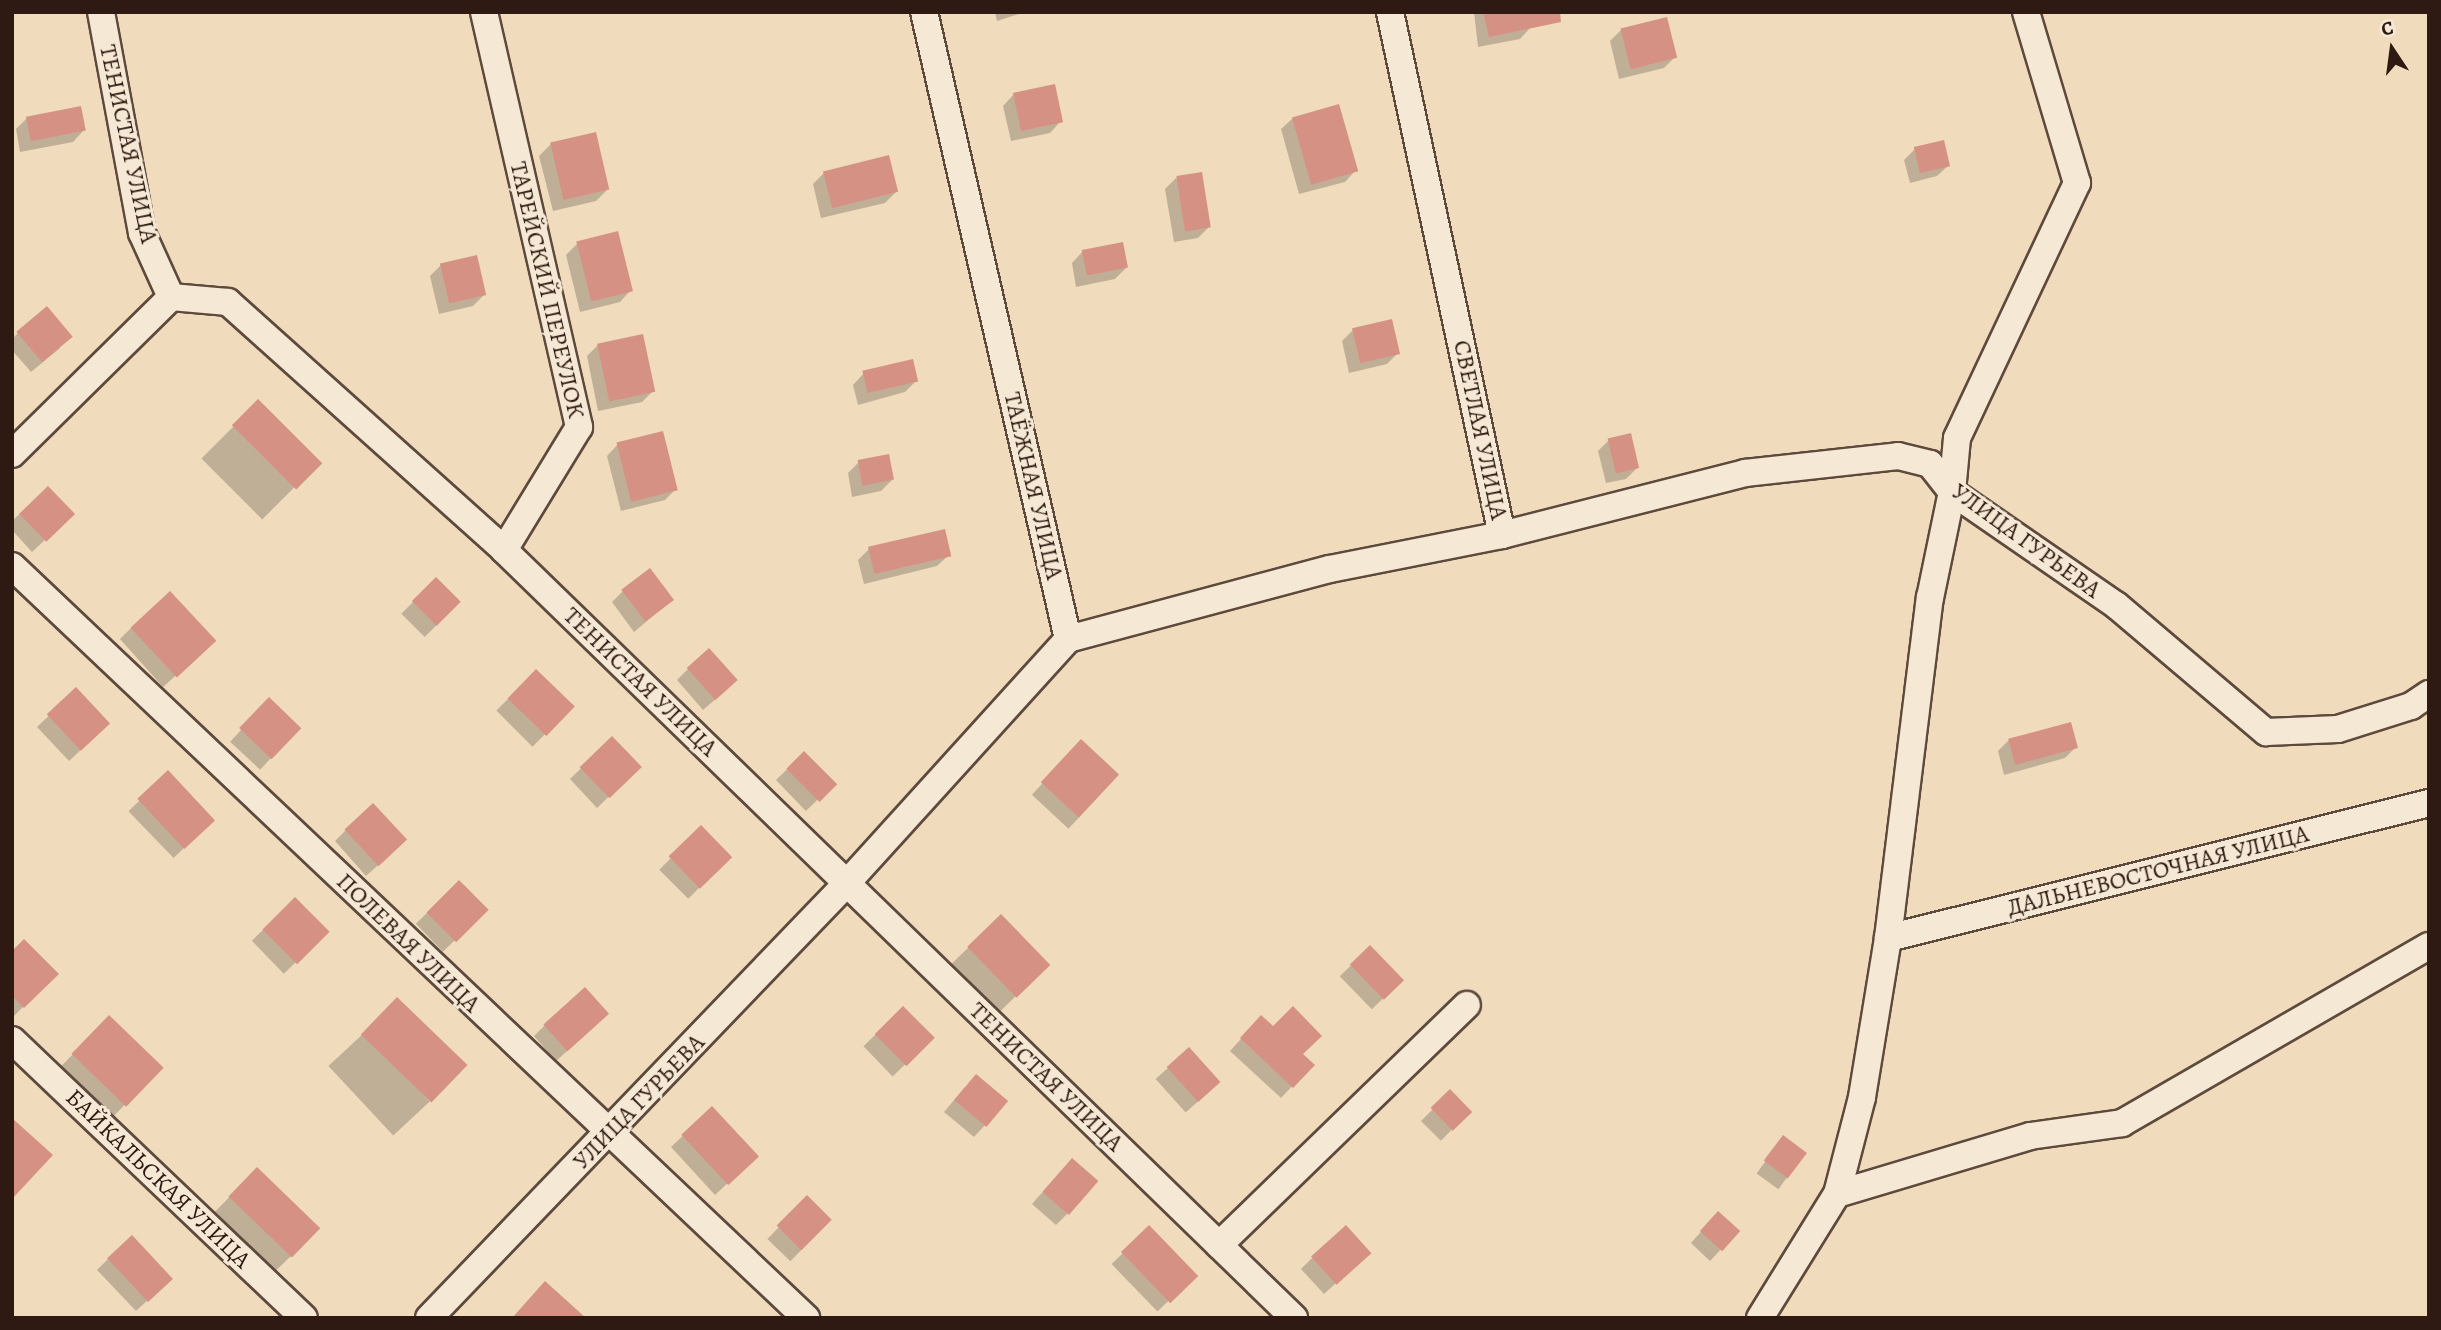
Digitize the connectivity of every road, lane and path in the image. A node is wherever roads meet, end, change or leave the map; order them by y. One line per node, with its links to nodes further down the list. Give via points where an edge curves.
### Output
1 (101, 12): 6 (street, ТЕНИСТАЯ УЛИЦА, via 142,233)
2 (484, 12): 10 (street, ТАРЕЙСКИЙ ПЕРЕУЛОК, via 579,427)
3 (924, 12): 12 (street, ТАЁЖНАЯ УЛИЦА)
4 (1391, 12): 9 (street, СВЕТЛАЯ УЛИЦА)
5 (2026, 12): 8 (street, via 2077,183 1957,438)
6 (171, 297): 7 (street); 10 (street, ТЕНИСТАЯ УЛИЦА, via 228,302)
7 (12, 454)
8 (1952, 492): 9 (street, УЛИЦА ГУРЬЕВА, via 1930,464 1898,456 1745,473); 13 (street, УЛИЦА ГУРЬЕВА, via 2116,605 2266,732 2338,729 2411,706); 16 (street, via 1930,598)
9 (1502, 535): 12 (street, СВЕТЛАЯ УЛИЦА, via 1330,569)
10 (504, 550): 15 (street, ТЕНИСТАЯ УЛИЦА)
11 (12, 566): 20 (street, ПОЛЕВАЯ УЛИЦА)
12 (1068, 639): 15 (street)
13 (2429, 694)
14 (2429, 803): 16 (street, ДАЛЬНЕВОСТОЧНАЯ УЛИЦА)
15 (846, 884): 20 (street, УЛИЦА ГУРЬЕВА); 22 (street, ТЕНИСТАЯ УЛИЦА)
16 (1888, 938): 21 (street, via 1862,1097)
17 (2429, 946): 21 (street, via 2122,1123 2030,1136)
18 (1467, 1005): 22 (street)
19 (12, 1040): 23 (street, БАЙКАЛЬСКАЯ УЛИЦА)
20 (608, 1134): 24 (street, УЛИЦА ГУРЬЕВА); 25 (street, ПОЛЕВАЯ УЛИЦА)
21 (1837, 1195): 27 (street)
22 (1219, 1245): 26 (street, ТЕНИСТАЯ УЛИЦА)
23 (304, 1318)
24 (429, 1318)
25 (806, 1318)
26 (1294, 1318)
27 (1760, 1318)

